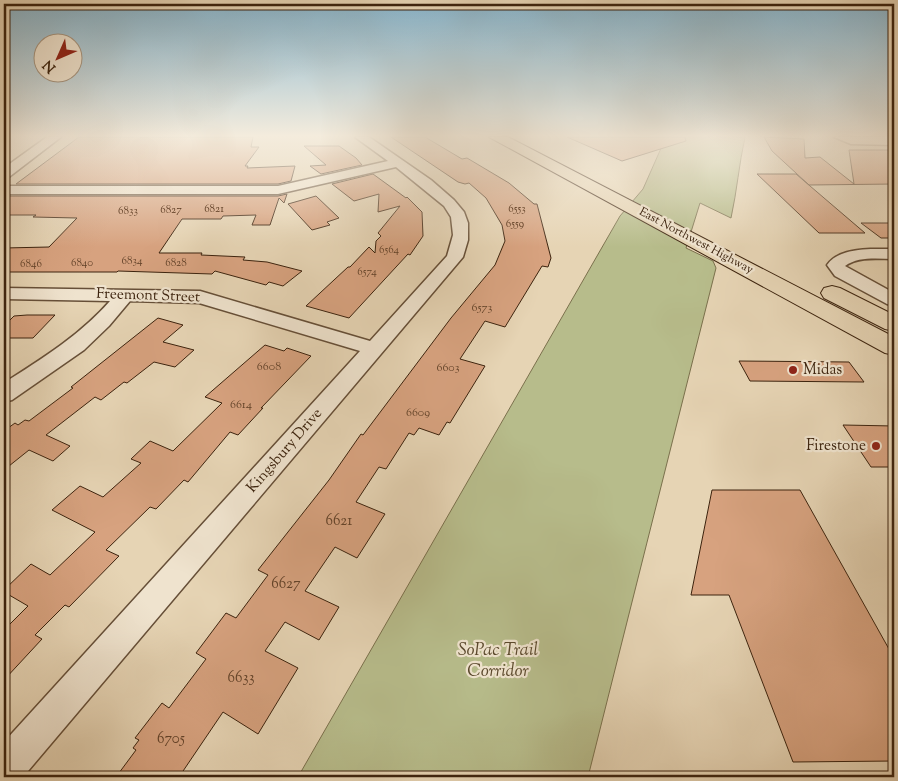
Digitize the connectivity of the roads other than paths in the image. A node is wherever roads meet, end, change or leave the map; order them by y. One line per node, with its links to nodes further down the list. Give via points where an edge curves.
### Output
1 (351, 173): 5 (street, via 278,190)
2 (411, 173): 14 (street, Kingsbury Drive, via 445,198 457,213 461,242 455,257)
3 (575, 173): 6 (main road, East Northwest Highway)
4 (584, 173): 6 (main road, East Northwest Highway)
5 (4, 190)
6 (618, 193): 8 (main road, East Northwest Highway)
7 (894, 254): 11 (street, via 841,259 836,265 841,272)
8 (750, 261): 12 (main road, East Northwest Highway); 13 (main road, East Northwest Highway)
9 (4, 294): 10 (street, Freemont Street)
10 (126, 294): 14 (street, Freemont Street, via 200,297); 15 (street, via 77,344)
11 (894, 300)
12 (894, 324)
13 (894, 347)
14 (375, 350): 16 (street, Kingsbury Drive)
15 (4, 394)
16 (4, 770)

